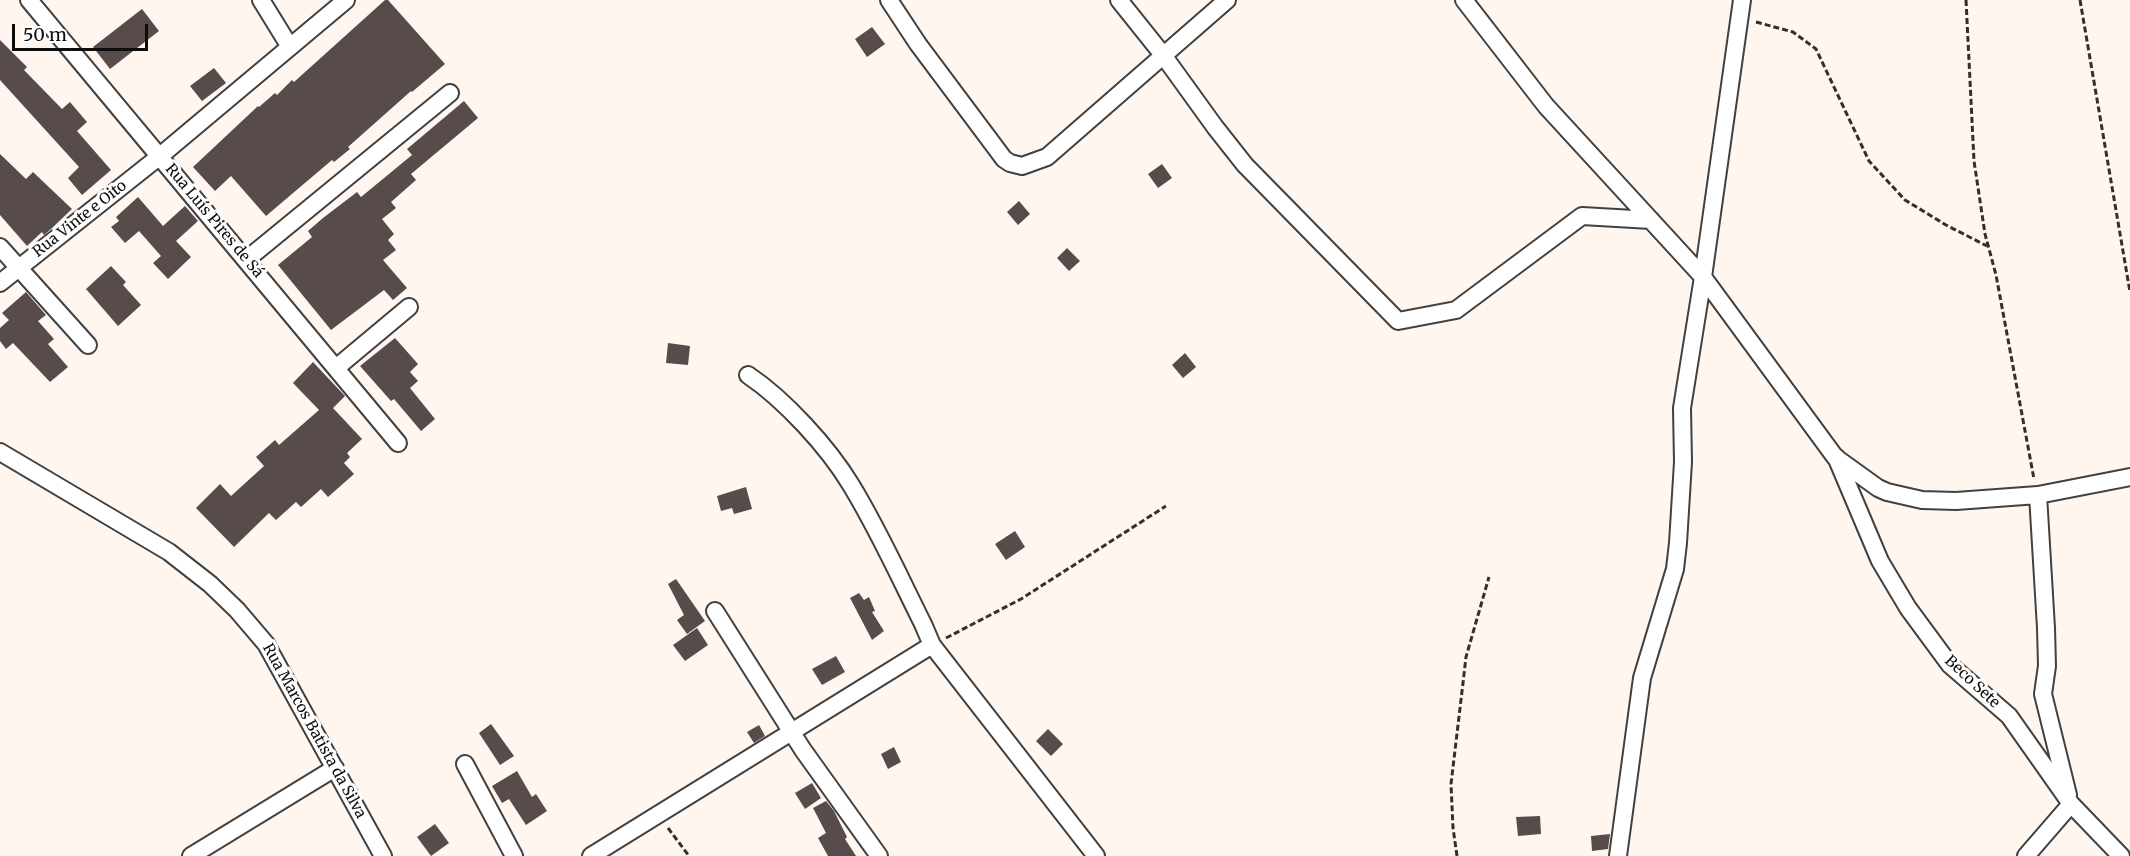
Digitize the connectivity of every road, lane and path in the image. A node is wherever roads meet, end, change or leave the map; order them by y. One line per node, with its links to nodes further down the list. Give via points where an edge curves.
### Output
1 (29, 0): 15 (street, Rua Luís Pires de Sá)
2 (261, 0): 12 (street)
3 (346, 0): 12 (street, Rua Vinte e Oito)
4 (889, 0): 13 (street, via 990,143 1004,159 1016,165 1029,165 1047,157)
5 (1119, 0): 13 (street)
6 (1227, 0): 13 (street)
7 (1464, 0): 16 (street, via 1546,106)
8 (1742, 0): 11 (street)
9 (1966, 0): 17 (path, via 1974,160)
10 (2080, 0): 23 (path)
11 (1739, 17): 17 (path, via 1793,32 1816,49 1869,161 1905,200); 21 (street)
12 (290, 47): 15 (street, Rua Vinte e Oito)
13 (1164, 55): 16 (street, via 1245,165 1398,321 1455,310 1582,216)
14 (450, 93): 19 (street)
15 (160, 156): 19 (street, Rua Luís Pires de Sá); 20 (street, Rua Vinte e Oito)
16 (1651, 220): 21 (street)
17 (1988, 246): 32 (path)
18 (0, 247): 20 (street)
19 (246, 260): 26 (street, Rua Luís Pires de Sá)
20 (18, 268): 22 (street, Rua Vinte e Oito); 25 (street)
21 (1703, 277): 30 (street); 50 (street, via 1682,408 1676,561 1642,678)
22 (0, 283)
23 (2130, 292)
24 (409, 307): 26 (street)
25 (88, 345)
26 (336, 368): 28 (street, Rua Luís Pires de Sá)
27 (748, 375): 36 (street, via 779,399 851,485)
28 (398, 443)
29 (0, 452): 39 (street, Rua Marcos Batista da Silva, via 169,552 210,584 266,644)
30 (1835, 457): 32 (street, via 1878,488 1905,497 1956,501); 40 (street, Beco Sete, via 1881,561 1908,608 1950,665 2009,716)
31 (2130, 477): 32 (street)
32 (2038, 495): 40 (street, via 2047,666 2043,694)
33 (1166, 506): 36 (path, via 1022,599)
34 (1489, 577): 49 (path, via 1464,666 1451,784)
35 (715, 611): 37 (street)
36 (932, 645): 37 (street); 48 (street)
37 (791, 732): 41 (street); 47 (street)
38 (465, 764): 44 (street)
39 (335, 768): 42 (street); 43 (street, Rua Marcos Batista da Silva)
40 (2071, 804): 51 (street); 52 (street, Beco Sete)
41 (658, 814): 45 (street); 46 (path)
42 (191, 856)
43 (383, 856)
44 (514, 856)
45 (591, 856)
46 (689, 856)
47 (879, 856)
48 (1096, 856)
49 (1457, 856)
50 (1617, 856)
51 (2026, 856)
52 (2121, 856)

